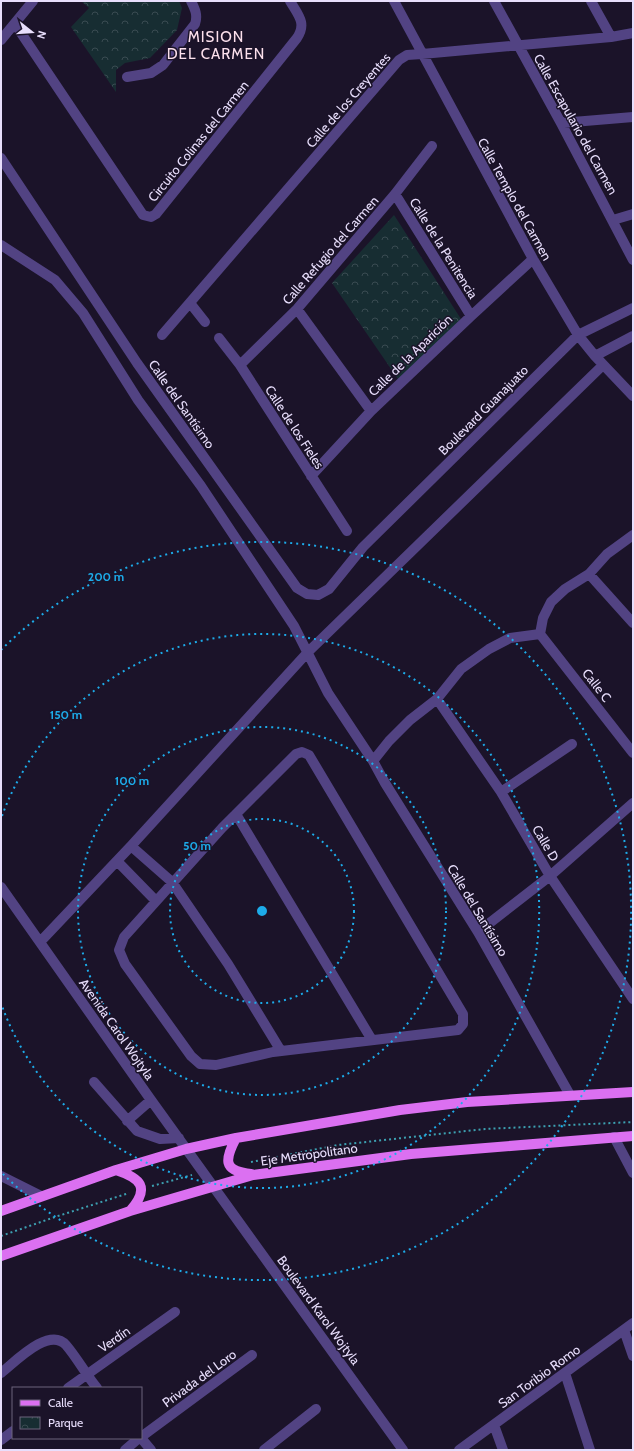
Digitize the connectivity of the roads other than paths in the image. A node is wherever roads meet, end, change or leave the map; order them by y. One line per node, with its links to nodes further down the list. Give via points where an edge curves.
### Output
1 (33, 1): 7 (street)
2 (191, 1): 13 (street, via 196,10 195,24 163,65 151,73)
3 (290, 1): 7 (street, Circuito Colinas del Carmen, via 302,24 302,31 156,214 150,217 143,215)
4 (394, 1): 12 (street, Calle Templo del Carmen)
5 (494, 1): 11 (street, Calle Escapulario del Carmen)
6 (591, 1): 9 (street)
7 (14, 24): 10 (street)
8 (633, 33): 9 (street, Calle de los Creyentes)
9 (611, 37): 11 (street, Calle de los Creyentes)
10 (1, 40)
11 (518, 44): 12 (street, Calle de los Creyentes); 15 (street, Calle Escapulario del Carmen)
12 (422, 54): 22 (street, Calle Templo del Carmen); 24 (street, Calle de los Creyentes, via 407,55 399,60)
13 (127, 77)
14 (633, 117): 15 (street)
15 (561, 123): 20 (street, Calle Escapulario del Carmen)
16 (432, 146): 18 (street, Calle Refugio del Carmen)
17 (1, 158): 41 (street, Calle del Santísimo, via 137,363 297,588 307,594 318,594 329,589)
18 (395, 194): 26 (street, Calle Refugio del Carmen); 27 (street, Calle de la Penitencia)
19 (633, 214): 20 (street)
20 (613, 220): 23 (street, Calle Escapulario del Carmen)
21 (1, 245): 45 (street, Calle del Santísimo, via 55,280 83,313 138,400 201,486 294,626)
22 (533, 259): 27 (street, Calle de la Aparición); 30 (street, Calle Templo del Carmen)
23 (633, 260)
24 (190, 303): 28 (street); 29 (street, Calle de los Creyentes)
25 (633, 308): 30 (street, Boulevard Guanajuato)
26 (297, 309): 34 (street, Calle Refugio del Carmen); 37 (street)
27 (471, 316): 37 (street, Calle de la Aparición)
28 (205, 322)
29 (162, 335)
30 (578, 335): 33 (street, Calle Templo del Carmen); 41 (street, Boulevard Guanajuato)
31 (633, 336): 33 (street)
32 (219, 338): 34 (street, Calle de los Fieles)
33 (595, 356): 35 (street, Calle Templo del Carmen)
34 (240, 365): 38 (street, Calle de los Fieles)
35 (603, 365): 36 (street, Calle Templo del Carmen); 45 (street)
36 (633, 396)
37 (371, 410): 38 (street, Calle de la Aparición)
38 (311, 476): 39 (street, Calle de los Fieles)
39 (347, 531)
40 (633, 535): 42 (street, via 607,554)
41 (363, 547)
42 (589, 574): 43 (street); 44 (street, via 565,589 551,602 543,618)
43 (633, 623)
44 (540, 634): 46 (street, via 510,638 489,650 461,669); 48 (street, Calle C)
45 (308, 652): 49 (street, Calle del Santísimo, via 328,693); 53 (street)
46 (437, 699): 49 (street, via 410,720); 50 (street, Calle D)
47 (572, 744): 50 (street)
48 (633, 753)
49 (374, 760): 59 (street, Calle del Santísimo, via 393,796)
50 (501, 792): 55 (street, Calle D)
51 (633, 803): 55 (street)
52 (236, 814): 56 (street); 62 (street); 62 (street, via 296,754 302,752 310,755 463,1014 463,1024 458,1030)
53 (131, 846): 54 (street); 56 (street)
54 (117, 861): 58 (street); 60 (street)
55 (550, 876): 59 (street); 61 (street, Calle D)
56 (172, 882): 58 (street); 63 (street, via 228,964)
57 (1, 887): 60 (street, Avenida Carol Wojtyla)
58 (156, 901): 63 (street, via 124,937 120,950 125,964 191,1056 200,1064 216,1065)
59 (478, 932): 66 (street, Calle del Santísimo)
60 (40, 942): 67 (street, Avenida Carol Wojtyla)
61 (633, 999)
62 (372, 1040): 63 (street)
63 (281, 1051)
64 (94, 1082): 68 (street)
65 (633, 1092): 66 (main road, Eje Metropolitano)
66 (570, 1095): 72 (main road, Eje Metropolitano, via 408,1109)
67 (151, 1100): 68 (street); 71 (street, Avenida Carol Wojtyla)
68 (127, 1121): 71 (street, via 136,1131 160,1139)
69 (633, 1136): 70 (main road, Eje Metropolitano)
70 (614, 1137): 75 (street); 76 (main road, Eje Metropolitano, via 411,1154)
71 (179, 1138): 73 (street, Avenida Carol Wojtyla)
72 (236, 1138): 73 (main road, Eje Metropolitano); 76 (main road, via 228,1153 229,1164 241,1173)
73 (186, 1149): 74 (main road, Eje Metropolitano); 78 (street, Avenida Carol Wojtyla)
74 (116, 1170): 79 (main road, Eje Metropolitano); 81 (main road, via 134,1177 140,1184 140,1196)
75 (633, 1173)
76 (253, 1175): 78 (main road, Eje Metropolitano)
77 (1, 1176): 79 (street)
78 (214, 1186): 81 (main road, Eje Metropolitano); 103 (street, Boulevard Karol Wojtyla)
79 (41, 1196): 80 (main road, Eje Metropolitano)
80 (1, 1211)
81 (130, 1211): 82 (main road, Eje Metropolitano)
82 (1, 1256)
83 (175, 1312): 89 (street, Verdín)
84 (633, 1323): 85 (street, San Toribio Romo)
85 (624, 1330): 87 (street); 90 (street, San Toribio Romo)
86 (252, 1355): 96 (street, Privada del Loro)
87 (633, 1356)
88 (1, 1373): 89 (street, via 42,1342 59,1340 66,1344)
89 (85, 1374): 91 (street, Verdín); 92 (street)
90 (565, 1374): 94 (street, San Toribio Romo); 106 (street)
91 (69, 1387)
92 (96, 1387)
93 (316, 1409): 102 (street)
94 (494, 1425): 104 (street, San Toribio Romo); 105 (street)
95 (12, 1432): 99 (street)
96 (142, 1436)
97 (138, 1439): 100 (street, Privada del Loro)
98 (142, 1439): 101 (street)
99 (1, 1440)
100 (124, 1450)
101 (151, 1450)
102 (264, 1450)
103 (403, 1450)
104 (459, 1450)
105 (502, 1450)
106 (590, 1450)

